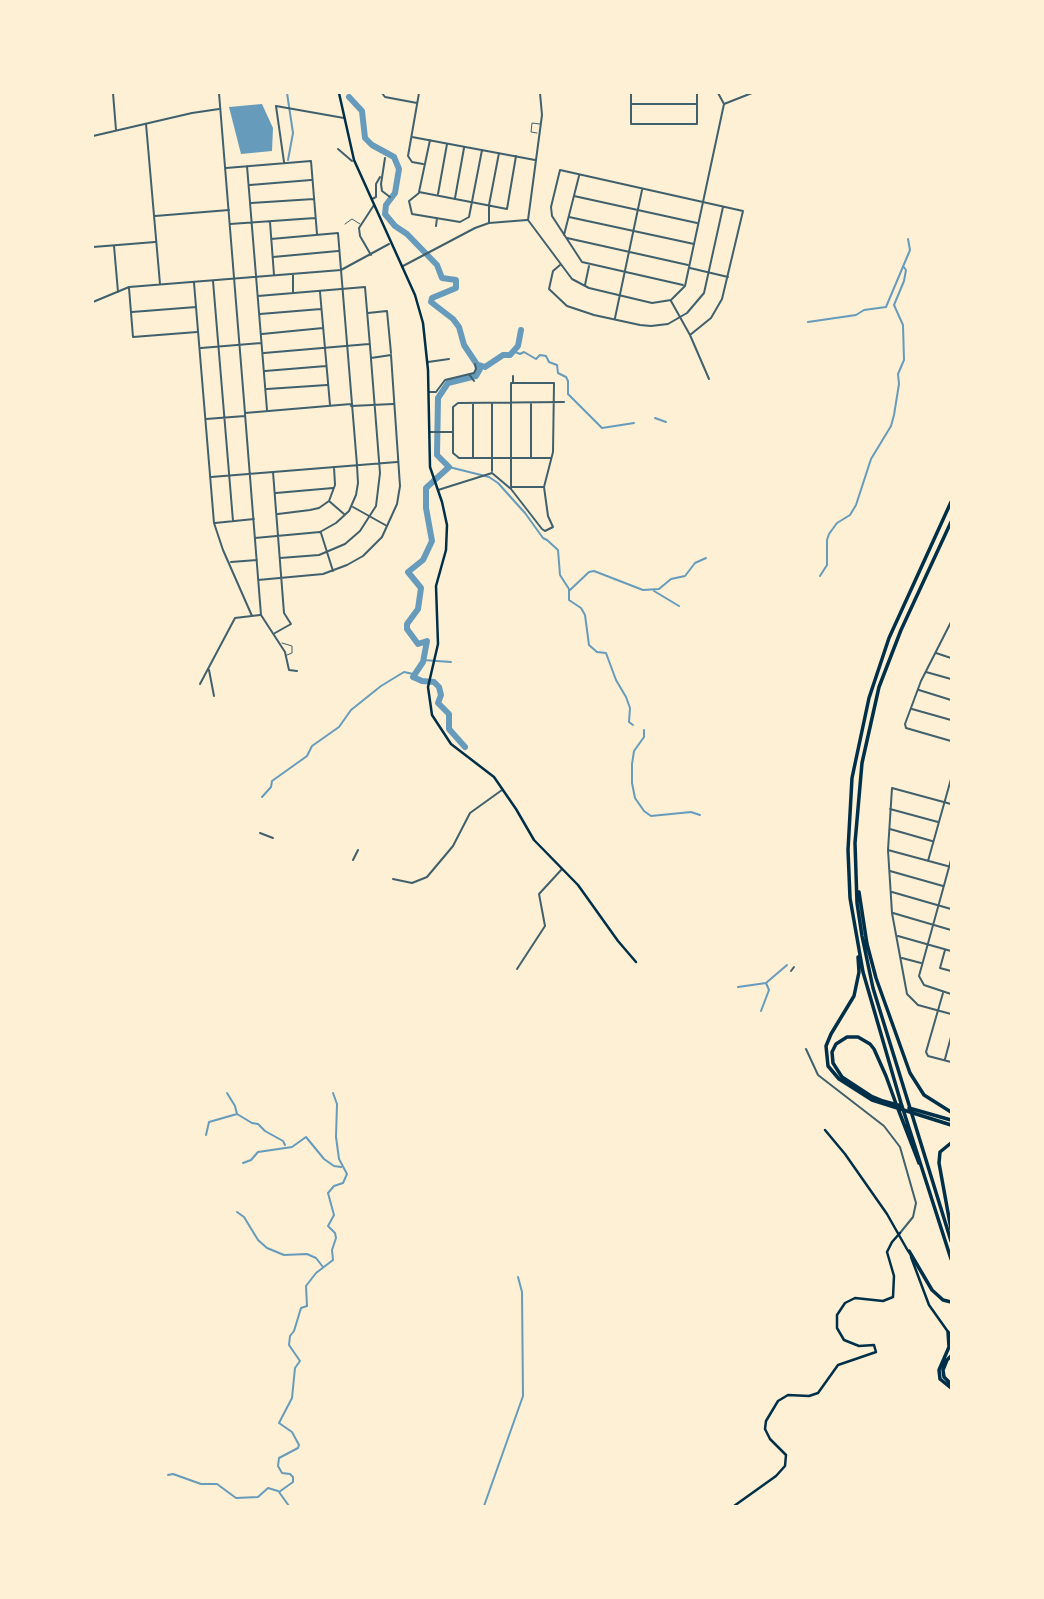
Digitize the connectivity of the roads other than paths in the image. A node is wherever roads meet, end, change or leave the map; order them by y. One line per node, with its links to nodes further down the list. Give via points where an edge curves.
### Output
1 (113, 93): 21 (street)
2 (219, 93): 17 (street)
3 (339, 93): 18 (main road)
4 (382, 93): 13 (street)
5 (419, 93): 13 (street)
6 (540, 93): 20 (street)
7 (631, 93): 14 (street)
8 (697, 93): 15 (street)
9 (718, 93): 16 (street)
10 (740, 93): 12 (street)
11 (752, 93): 12 (street)
12 (742, 97): 16 (street)
13 (418, 103): 24 (street)
14 (631, 104): 15 (street); 15 (street, via 631,124 697,124)
15 (697, 104)
16 (724, 104): 52 (street)
17 (220, 109): 19 (street); 38 (street)
18 (344, 118): 33 (main road); 35 (street, via 276,106)
19 (146, 124): 21 (street); 59 (street)
20 (541, 124): 22 (street); 22 (street, via 532,123 531,132)
21 (116, 131): 23 (street)
22 (539, 133): 34 (street)
23 (93, 136)
24 (412, 137): 25 (street); 36 (street, via 408,156)
25 (429, 140): 26 (street); 36 (street)
26 (447, 143): 27 (street); 45 (street)
27 (464, 146): 29 (street); 50 (street)
28 (338, 149): 33 (street)
29 (482, 150): 30 (street); 51 (street)
30 (499, 153): 31 (street); 55 (street)
31 (516, 156): 34 (street); 55 (street, via 506,209)
32 (385, 158): 40 (street)
33 (354, 160): 49 (main road)
34 (536, 160): 63 (street)
35 (284, 163): 37 (street); 41 (street, via 311,161)
36 (425, 165): 44 (street)
37 (247, 166): 38 (street); 42 (street)
38 (225, 168): 57 (street)
39 (579, 174): 43 (street); 46 (street); 76 (street, via 560,170 551,207)
40 (381, 177): 47 (street, via 382,191); 49 (street)
41 (313, 180): 42 (street); 48 (street)
42 (249, 185): 53 (street)
43 (643, 189): 52 (street); 58 (street)
44 (419, 192): 45 (street); 62 (street, via 409,201 412,214)
45 (438, 196): 50 (street)
46 (574, 196): 58 (street); 60 (street)
47 (390, 197)
48 (314, 199): 53 (street); 61 (street)
49 (372, 199): 54 (main road)
50 (455, 199): 51 (street)
51 (472, 202): 55 (street); 62 (street, via 469,217 460,222)
52 (703, 202): 56 (street); 67 (street)
53 (250, 204): 65 (street)
54 (374, 205): 69 (street); 79 (main road)
55 (489, 205): 66 (street)
56 (724, 206): 92 (street); 96 (street, via 743,211)
57 (229, 210): 59 (street); 70 (street)
58 (638, 210): 67 (street); 72 (street)
59 (154, 216): 78 (street)
60 (569, 217): 72 (street); 76 (street)
61 (316, 218): 64 (street); 75 (street)
62 (437, 218): 71 (street)
63 (528, 220): 66 (street); 87 (street)
64 (270, 221): 65 (street); 77 (street)
65 (252, 223): 70 (street); 97 (street)
66 (489, 223): 89 (street)
67 (698, 223): 80 (street)
68 (345, 224): 69 (street, via 352,219)
69 (360, 224): 85 (street, via 360,236)
70 (230, 225): 98 (street)
71 (436, 226)
72 (634, 231): 80 (street); 84 (street)
73 (345, 232): 74 (street)
74 (338, 233): 75 (street); 83 (street)
75 (318, 235): 77 (street)
76 (565, 237): 84 (street); 88 (street, via 582,262)
77 (271, 239): 86 (street)
78 (156, 242): 81 (street); 101 (street)
79 (391, 243): 85 (street); 89 (main road)
80 (695, 244): 90 (street)
81 (113, 245): 82 (street); 107 (street)
82 (93, 247)
83 (339, 251): 86 (street); 91 (street)
84 (629, 252): 90 (street); 93 (street)
85 (371, 255): 91 (street)
86 (273, 257): 95 (street)
87 (560, 265): 104 (street); 119 (street, via 552,271 549,289 556,297 579,311)
88 (590, 265): 93 (street); 104 (street)
89 (402, 266): 135 (main road, via 420,310)
90 (689, 267): 92 (street); 102 (street)
91 (341, 270): 94 (street); 105 (street)
92 (709, 272): 96 (street); 118 (street, via 704,293)
93 (625, 273): 102 (street); 110 (street)
94 (293, 274): 95 (street); 108 (street)
95 (274, 275): 97 (street)
96 (728, 276): 123 (street, via 711,318)
97 (256, 277): 98 (street); 109 (street)
98 (234, 279): 99 (street); 126 (street)
99 (213, 280): 100 (street); 128 (street)
100 (194, 282): 101 (street); 113 (street)
101 (160, 285): 103 (street)
102 (684, 286): 111 (street)
103 (129, 287): 107 (street); 115 (street)
104 (585, 287): 110 (street)
105 (343, 289): 106 (street); 116 (street, via 365,287); 127 (street)
106 (320, 291): 108 (street); 114 (street)
107 (118, 292): 112 (street)
108 (293, 293): 109 (street)
109 (258, 296): 117 (street)
110 (620, 296): 111 (street, via 652,303); 119 (street)
111 (671, 300): 118 (street)
112 (93, 302)
113 (196, 307): 115 (street); 121 (street)
114 (322, 309): 117 (street); 120 (street)
115 (131, 312): 121 (street, via 133,337)
116 (367, 313): 125 (street); 132 (street, via 387,312)
117 (259, 314): 122 (street)
118 (681, 318): 119 (street, via 662,326); 123 (street)
119 (615, 319)
120 (324, 328): 122 (street); 130 (street)
121 (198, 332): 129 (street)
122 (261, 334): 124 (street)
123 (690, 335): 141 (street)
124 (262, 343): 126 (street); 131 (street)
125 (369, 344): 127 (street); 133 (street)
126 (240, 345): 128 (street); 158 (street)
127 (347, 346): 130 (street); 154 (street)
128 (218, 347): 129 (street); 159 (street)
129 (200, 348): 160 (street)
130 (325, 348): 131 (street); 137 (street)
131 (262, 353): 138 (street)
132 (391, 355): 133 (street); 153 (street)
133 (371, 358): 155 (street)
134 (449, 359): 135 (street)
135 (427, 362): 146 (main road)
136 (475, 364): 139 (street)
137 (327, 366): 138 (street); 144 (street)
138 (264, 371): 145 (street)
139 (469, 374): 142 (street); 146 (street, via 445,380 436,392)
140 (513, 376): 143 (street)
141 (709, 379)
142 (474, 381)
143 (513, 383): 150 (street, via 554,383); 152 (street)
144 (328, 384): 145 (street); 156 (street)
145 (265, 390): 157 (street)
146 (428, 392): 161 (main road)
147 (473, 402): 148 (street); 162 (street, via 453,407); 163 (street)
148 (492, 402): 152 (street); 164 (street)
149 (531, 402): 150 (street); 152 (street); 166 (street)
150 (554, 402): 151 (street); 167 (street)
151 (564, 402)
152 (511, 403): 165 (street)
153 (394, 404): 155 (street); 168 (street)
154 (351, 405): 155 (street); 156 (street); 170 (street)
155 (374, 405): 169 (street)
156 (330, 406): 157 (street)
157 (267, 411): 158 (street)
158 (245, 414): 159 (street); 173 (street)
159 (224, 418): 160 (street); 175 (street)
160 (205, 419): 176 (street)
161 (430, 432): 162 (street); 180 (main road)
162 (453, 432): 163 (street, via 453,453)
163 (473, 458): 164 (street)
164 (492, 458): 165 (street); 174 (street)
165 (512, 458): 166 (street); 179 (street)
166 (531, 458): 167 (street)
167 (552, 458): 177 (street)
168 (399, 461): 169 (street); 192 (street, via 400,486)
169 (379, 462): 170 (street); 187 (street, via 379,496)
170 (357, 465): 171 (street); 184 (street)
171 (334, 467): 172 (street); 178 (street)
172 (273, 471): 173 (street); 181 (street)
173 (251, 473): 175 (street); 188 (street)
174 (492, 473): 179 (street); 180 (street)
175 (229, 475): 176 (street); 189 (street)
176 (210, 477): 191 (street)
177 (544, 487): 179 (street); 179 (street, via 553,527 545,531)
178 (335, 488): 181 (street); 182 (street)
179 (511, 488)
180 (437, 489): 225 (main road, via 447,537 436,586 438,635 428,681 432,715 444,736)
181 (275, 493): 185 (street)
182 (328, 501): 185 (street, via 319,508); 186 (street)
183 (951, 502): 253 (highway, via 882,658 855,755 848,850)
184 (352, 506): 186 (street); 187 (street)
185 (277, 514): 194 (street)
186 (345, 515): 193 (street)
187 (371, 517): 192 (street); 196 (street, via 354,537)
188 (254, 519): 189 (street); 195 (street)
189 (233, 521): 191 (street)
190 (951, 522): 239 (highway, via 892,651 873,710 858,789)
191 (214, 523): 199 (street)
192 (388, 527): 200 (street, via 363,556)
193 (320, 532): 194 (street); 196 (street)
194 (278, 537): 195 (street); 197 (street)
195 (255, 538): 198 (street)
196 (328, 553): 197 (street); 200 (street)
197 (280, 558): 201 (street)
198 (257, 560): 199 (street); 202 (street)
199 (230, 562): 204 (street)
200 (333, 571): 201 (street)
201 (282, 578): 202 (street); 206 (street, via 284,613 291,624)
202 (258, 580): 203 (street)
203 (261, 615): 204 (street); 206 (street)
204 (251, 616): 213 (street, via 235,618)
205 (951, 622): 207 (street)
206 (275, 634): 209 (street)
207 (944, 635): 208 (street); 210 (street)
208 (951, 637)
209 (280, 643): 211 (street); 211 (street, via 292,646 292,653)
210 (935, 653): 212 (street); 215 (street)
211 (286, 655): 214 (street, via 289,670)
212 (951, 658)
213 (209, 669): 217 (street); 219 (street)
214 (297, 671)
215 (926, 672): 216 (street); 218 (street)
216 (951, 678)
217 (200, 684)
218 (918, 690): 220 (street); 221 (street)
219 (214, 696)
220 (951, 700)
221 (911, 709): 222 (street); 223 (street, via 906,728)
222 (951, 720)
223 (951, 741)
224 (951, 779): 226 (street)
225 (503, 789): 241 (main road, via 534,840); 243 (street, via 472,810 453,846 427,877 412,883)
226 (944, 802): 227 (street); 228 (street, via 892,788); 229 (street)
227 (951, 804)
228 (890, 809): 229 (street); 230 (street)
229 (939, 822): 233 (street)
230 (889, 829): 233 (street); 235 (street)
231 (260, 834): 232 (street)
232 (274, 838)
233 (934, 841): 238 (street)
234 (358, 850): 236 (street)
235 (888, 850): 238 (street); 242 (street)
236 (353, 860)
237 (951, 860): 240 (street)
238 (928, 861): 240 (street)
239 (855, 866): 271 (highway, via 867,944 903,1054 919,1089); 278 (highway, via 868,966)
240 (950, 867): 244 (street)
241 (562, 869): 257 (main road); 260 (street, via 539,894 545,926)
242 (889, 871): 244 (street); 245 (street)
243 (393, 879)
244 (943, 886): 246 (street)
245 (891, 892): 246 (street); 248 (street)
246 (938, 905): 247 (street); 249 (street)
247 (951, 909)
248 (892, 913): 249 (street); 251 (street)
249 (933, 925): 250 (street); 252 (street)
250 (951, 930)
251 (897, 936): 252 (street); 256 (street)
252 (928, 944): 254 (street); 258 (street)
253 (858, 946): 272 (highway); 273 (highway, via 856,990 828,1040 828,1066 839,1079 872,1100)
254 (945, 949): 255 (street); 262 (street, via 940,968)
255 (951, 951)
256 (901, 957): 258 (street); 265 (street, via 910,999)
257 (636, 962)
258 (922, 963): 263 (street, via 921,983)
259 (794, 967): 261 (street)
260 (517, 969)
261 (791, 971)
262 (951, 971)
263 (943, 991): 264 (street); 265 (street)
264 (951, 993)
265 (937, 1010): 266 (street); 269 (street, via 926,1052)
266 (951, 1014)
267 (951, 1037): 269 (street)
268 (806, 1049): 277 (street, via 824,1082 874,1118 900,1147 915,1195 913,1217)
269 (944, 1060): 270 (street)
270 (951, 1062)
271 (951, 1112)
272 (903, 1115): 273 (highway, via 895,1101 880,1061 870,1044 858,1037 840,1040 832,1063 850,1083 883,1101); 280 (highway)
273 (951, 1122)
274 (825, 1130): 277 (main road)
275 (951, 1143): 276 (highway, via 940,1152 939,1163)
276 (951, 1229)
277 (900, 1233): 279 (main road); 285 (main road, via 887,1252 894,1276 893,1297 883,1301 855,1298 837,1315 836,1328 844,1339 859,1346 874,1345 876,1352 838,1365 818,1393 788,1395 778,1401 765,1430 786,1455 785,1466)
278 (951, 1241)
279 (909, 1251): 281 (highway, via 932,1290); 282 (main road, via 925,1297)
280 (951, 1259)
281 (951, 1302)
282 (949, 1334): 284 (highway, via 939,1370 940,1379)
283 (951, 1356): 284 (highway, via 943,1370)
284 (951, 1386)
285 (734, 1506)

